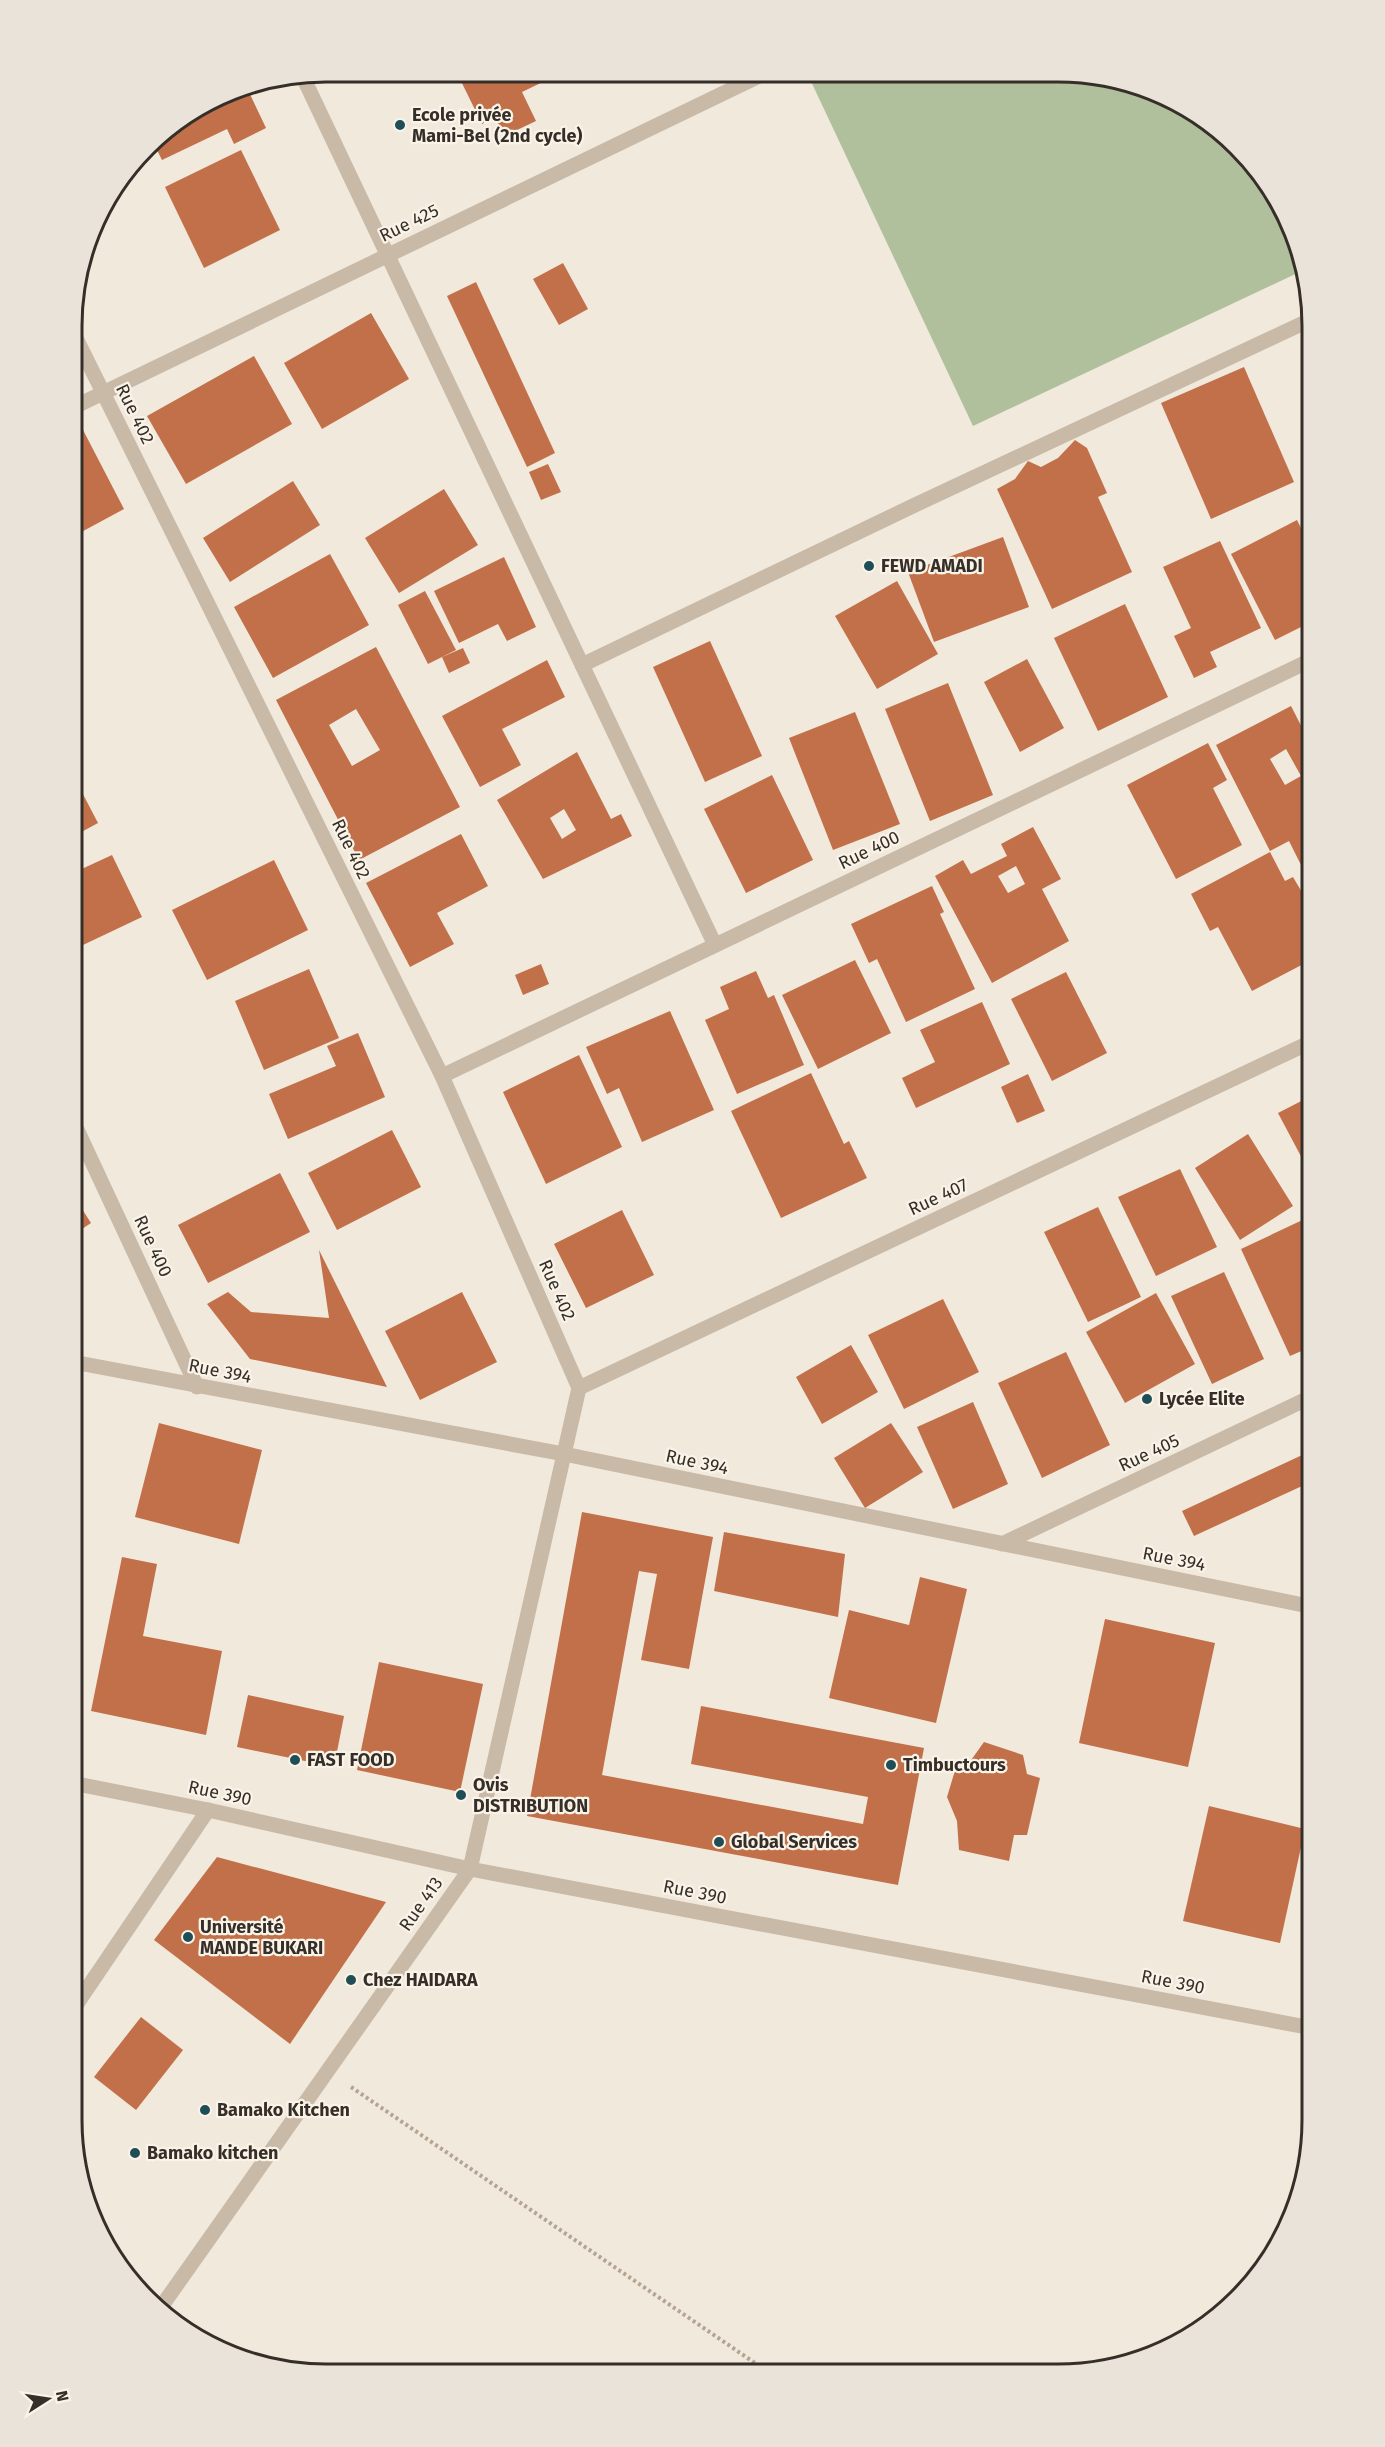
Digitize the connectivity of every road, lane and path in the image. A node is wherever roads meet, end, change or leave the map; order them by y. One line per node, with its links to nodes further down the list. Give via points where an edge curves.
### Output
1 (746, 82): 3 (street, Rue 425)
2 (306, 84): 3 (street)
3 (388, 255): 6 (street, Rue 425); 8 (street)
4 (1303, 323): 8 (street)
5 (82, 350): 6 (street, Rue 402)
6 (103, 393): 7 (street, Rue 425); 12 (street, Rue 402)
7 (82, 403)
8 (582, 665): 10 (street)
9 (1303, 670): 10 (street, Rue 400)
10 (715, 945): 12 (street, Rue 400)
11 (1303, 1046): 16 (street, Rue 407)
12 (442, 1076): 16 (street, Rue 402)
13 (82, 1140): 15 (street, Rue 400)
14 (82, 1364): 15 (street, Rue 394)
15 (197, 1387): 18 (street, Rue 394)
16 (579, 1388): 18 (street, Rue 413)
17 (1303, 1401): 19 (street, Rue 405)
18 (564, 1454): 19 (street, Rue 394); 23 (street, Rue 413)
19 (1002, 1544): 20 (street, Rue 394)
20 (1303, 1605)
21 (82, 1786): 22 (street, Rue 390)
22 (208, 1810): 23 (street, Rue 390); 24 (street)
23 (470, 1869): 25 (street, Rue 390); 26 (street, Rue 413)
24 (82, 1997)
25 (1303, 2026)
26 (328, 2072): 27 (street, Rue 413); 28 (path)
27 (164, 2302)
28 (756, 2364)

